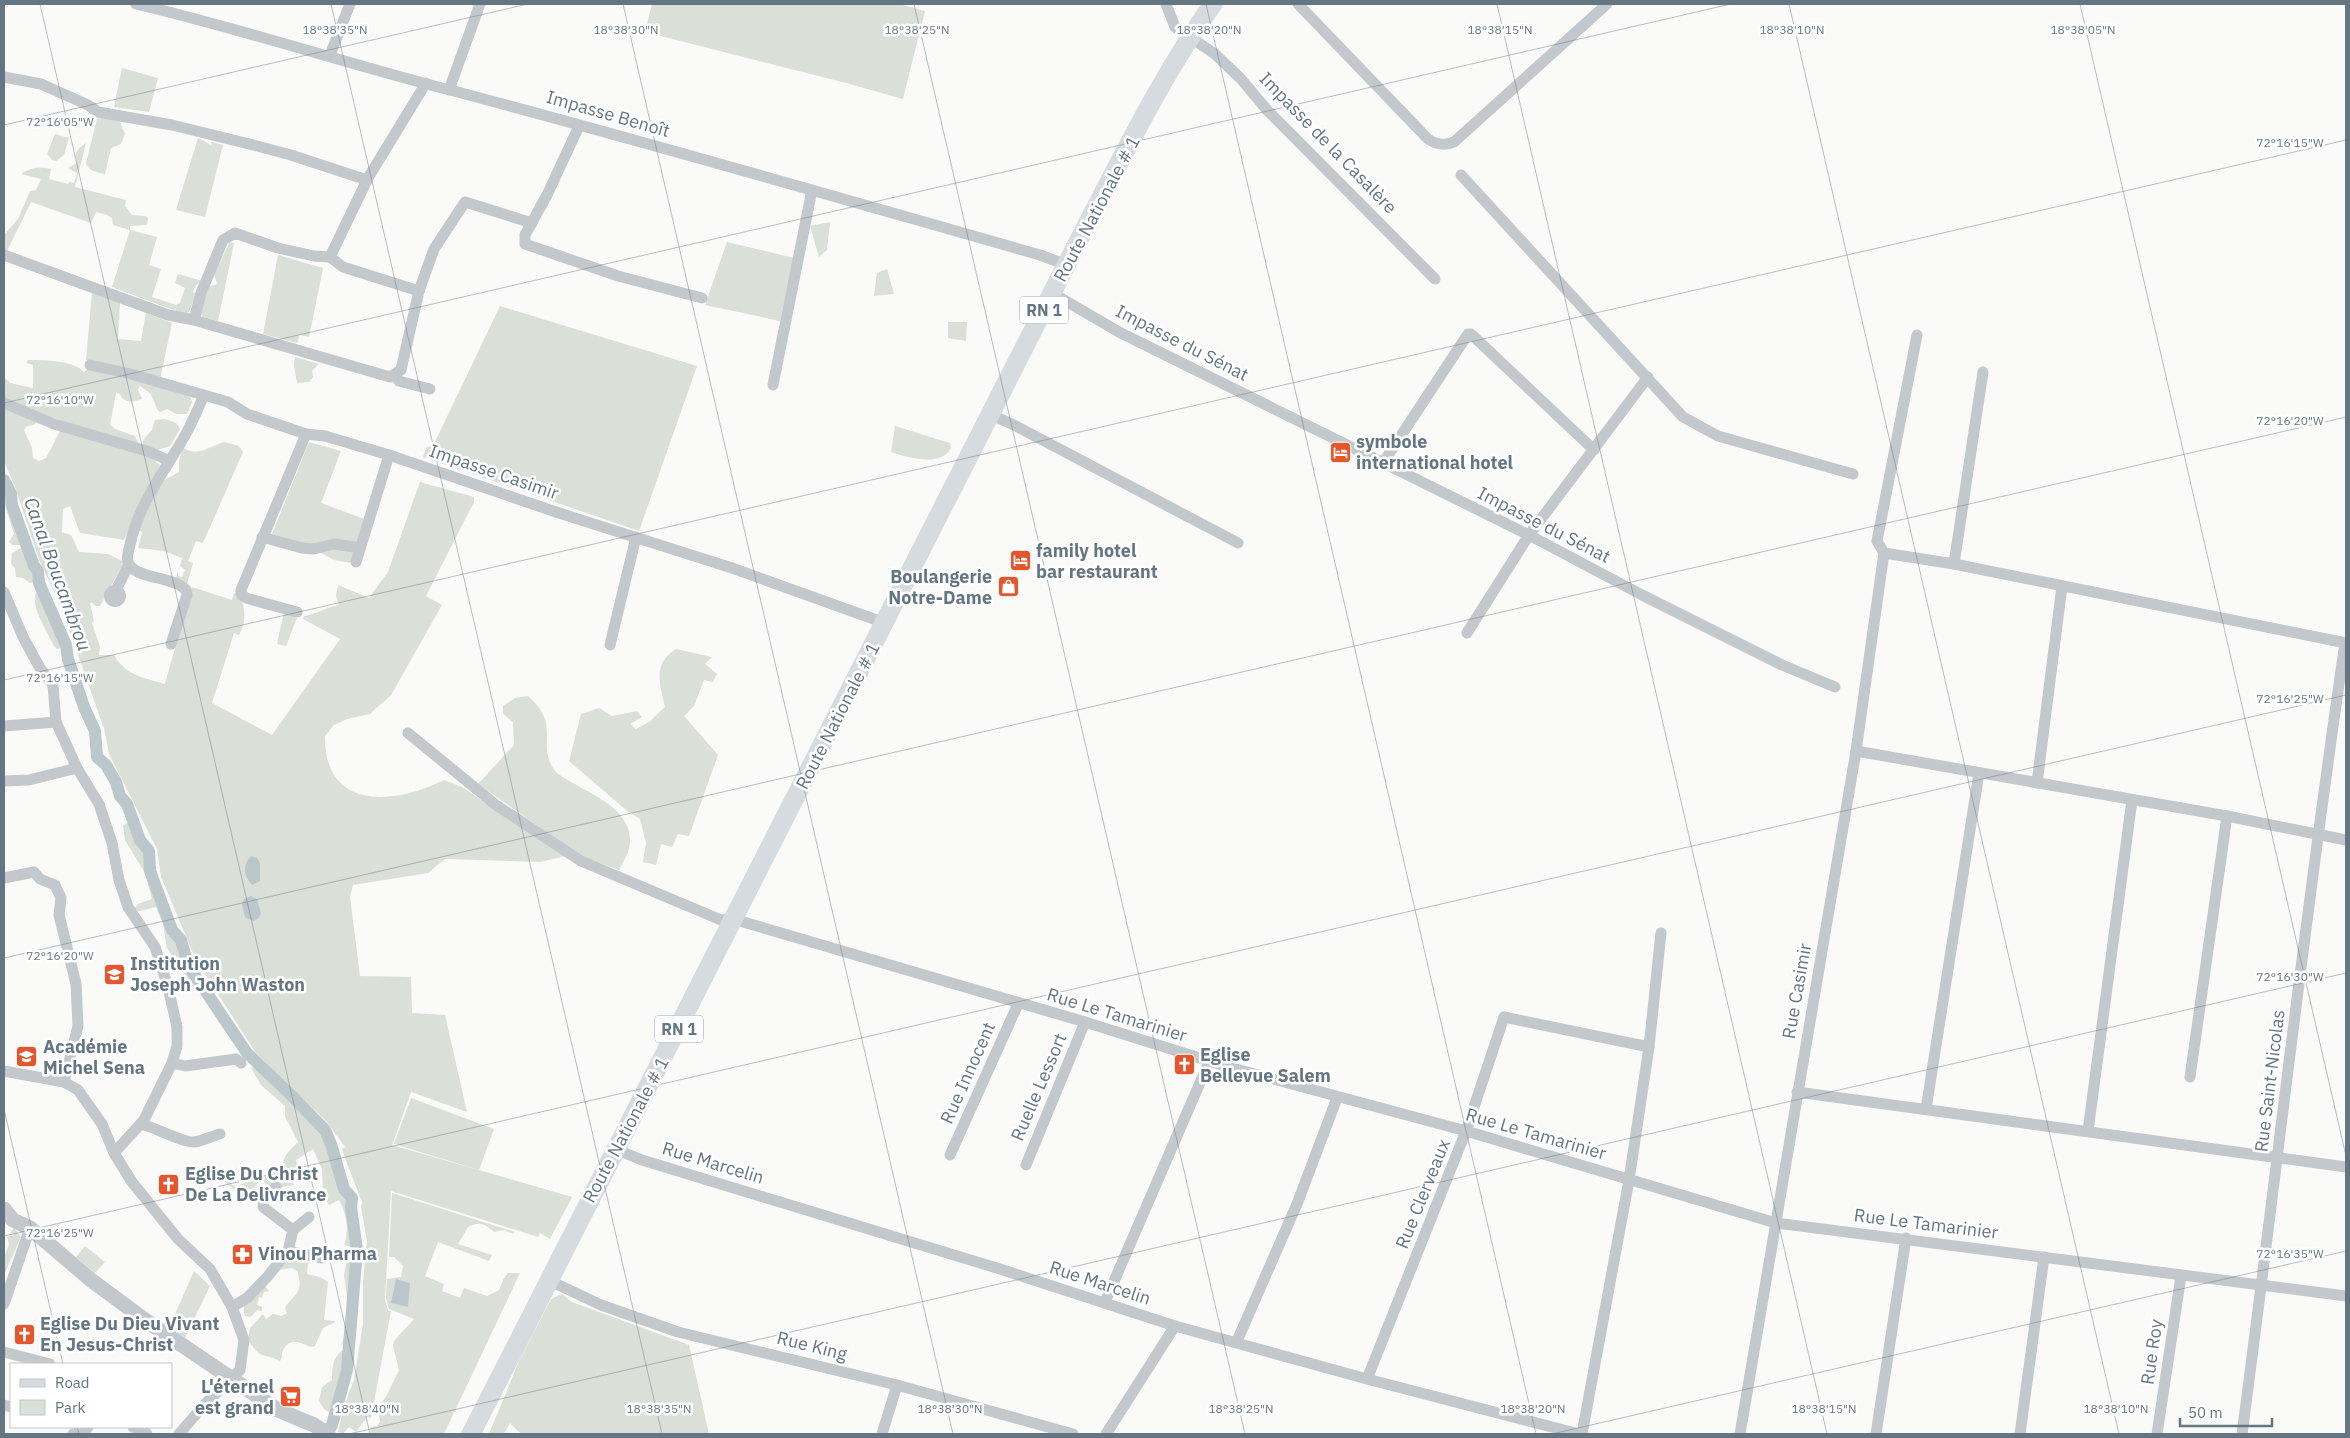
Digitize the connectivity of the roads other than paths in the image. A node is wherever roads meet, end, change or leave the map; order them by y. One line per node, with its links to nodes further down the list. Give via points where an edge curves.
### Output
1 (136, 4): 9 (street, Impasse Benoît)
2 (350, 4): 9 (street)
3 (480, 4): 12 (street)
4 (1166, 4): 8 (street, Impasse de la Casalère, via 1174,27)
5 (1213, 4): 8 (main road, Route Nationale # 1 / RN 1)
6 (1298, 4): 7 (street, via 1428,140 1447,145)
7 (1607, 4)
8 (1190, 36): 20 (main road, Route Nationale # 1 / RN 1); 21 (street, Impasse de la Casalère, via 1241,79)
9 (330, 55): 11 (street, Impasse Benoît)
10 (4, 77): 15 (street, via 41,84 98,112 172,125 257,146)
11 (426, 83): 12 (street, Impasse Benoît); 15 (street)
12 (450, 90): 13 (street, Impasse Benoît)
13 (579, 126): 16 (street, Impasse Benoît); 17 (street)
14 (1461, 175): 30 (street)
15 (367, 180): 19 (street)
16 (812, 190): 20 (street, Impasse Benoît); 31 (street)
17 (532, 223): 22 (street, via 465,202 434,249); 24 (street, via 524,240 528,246 618,276)
18 (4, 255): 25 (street, via 168,315)
19 (330, 257): 22 (street, via 343,267); 25 (street, via 278,248 240,234 230,234 223,240 201,293)
20 (1067, 265): 23 (main road, Route Nationale # 1 / RN 1)
21 (1435, 279)
22 (419, 291): 29 (street, via 401,370)
23 (1052, 293): 35 (main road, Route Nationale # 1 / RN 1); 40 (street, Impasse du Sénat, via 1119,332)
24 (702, 298)
25 (194, 320): 29 (street, via 390,377)
26 (1917, 335): 47 (street, via 1877,540)
27 (90, 365): 33 (street, Impasse Casimir)
28 (1983, 372): 50 (street)
29 (394, 375): 32 (street, via 399,381)
30 (1648, 377): 37 (street); 41 (street, via 1683,417 1702,429)
31 (773, 385)
32 (430, 389)
33 (204, 395): 36 (street, Impasse Casimir); 39 (street, via 187,431)
34 (4, 403): 39 (street, via 54,424)
35 (991, 415): 45 (street); 55 (main road, Route Nationale # 1 / RN 1)
36 (306, 434): 38 (street, Impasse Casimir, via 325,436); 43 (street)
37 (1594, 450): 40 (street, via 1468,334); 42 (street)
38 (389, 454): 44 (street, Impasse Casimir); 46 (street)
39 (168, 460): 49 (street, via 133,529 127,557)
40 (1383, 463): 42 (street, Impasse du Sénat)
41 (1853, 474)
42 (1530, 535): 56 (street); 60 (street, Impasse du Sénat, via 1782,665)
43 (262, 537): 46 (street, via 302,548 334,544); 54 (street, via 241,594)
44 (636, 537): 55 (street, Impasse Casimir); 59 (street)
45 (1238, 543)
46 (360, 548): 48 (street)
47 (1884, 553): 50 (street); 64 (street, Rue Casimir)
48 (356, 562)
49 (129, 564): 52 (street); 58 (street, via 134,570 186,590 187,596)
50 (1954, 564): 51 (street)
51 (2062, 586): 57 (street); 68 (street)
52 (116, 590)
53 (4, 592): 61 (street, via 23,637 53,685)
54 (297, 612)
55 (885, 623): 74 (main road, Route Nationale # 1 / RN 1)
56 (1467, 632)
57 (2345, 643): 71 (street, Rue Saint-Nicolas)
58 (171, 644)
59 (610, 644)
60 (1835, 687)
61 (56, 722): 62 (street); 65 (street)
62 (4, 726)
63 (408, 733): 74 (street, Rue Le Tamarinier, via 496,805 580,862 720,920)
64 (1856, 751): 66 (street); 85 (street, Rue Casimir)
65 (77, 768): 67 (street, via 29,780); 80 (street, via 99,804 128,907 155,947 168,987 178,1036)
66 (1979, 773): 68 (street); 87 (street)
67 (4, 781)
68 (2037, 783): 69 (street)
69 (2132, 800): 70 (street); 89 (street)
70 (2227, 816): 71 (street); 83 (street)
71 (2317, 836): 72 (street); 95 (street, Rue Saint-Nicolas)
72 (2346, 840)
73 (4, 878): 84 (street, via 34,872 40,880 55,885 61,898 59,915 76,984 78,1026)
74 (733, 919): 76 (street, Rue Le Tamarinier); 92 (main road, Route Nationale # 1 / RN 1)
75 (1661, 933): 78 (street)
76 (1018, 1004): 77 (street, Rue Le Tamarinier); 94 (street, Rue Innocent)
77 (1085, 1022): 79 (street, Rue Le Tamarinier); 96 (street, Ruelle Lessort)
78 (1649, 1047): 90 (street, Rue Clerveaux, via 1504,1017); 98 (street)
79 (1209, 1062): 86 (street, Rue Le Tamarinier); 113 (street)
80 (172, 1063): 81 (street, via 195,1066 236,1059); 88 (street)
81 (241, 1063)
82 (4, 1071): 84 (street)
83 (2190, 1077)
84 (64, 1082): 93 (street, via 78,1090 102,1124)
85 (1797, 1092): 87 (street); 102 (street, Rue Casimir)
86 (1337, 1098): 90 (street, Rue Le Tamarinier); 117 (street, via 1297,1204)
87 (1926, 1110): 89 (street)
88 (141, 1124): 91 (street, via 194,1142); 93 (street)
89 (2088, 1131): 95 (street)
90 (1466, 1132): 98 (street, Rue Le Tamarinier); 121 (street, Rue Clerveaux)
91 (220, 1134)
92 (615, 1150): 110 (main road, Route Nationale # 1 / RN 1); 113 (street, Rue Marcelin)
93 (114, 1152): 115 (street, via 132,1182 178,1239 210,1269)
94 (950, 1155)
95 (2278, 1157): 97 (street); 111 (street, Rue Saint-Nicolas)
96 (1026, 1164)
97 (2346, 1167)
98 (1629, 1180): 102 (street, Rue Le Tamarinier); 133 (street)
99 (276, 1187): 104 (street, via 264,1198 263,1207)
100 (4, 1209): 103 (street, via 13,1220)
101 (309, 1216): 104 (street)
102 (1776, 1223): 105 (street, Rue Le Tamarinier); 134 (street, Rue Casimir)
103 (30, 1228): 114 (street); 120 (street, via 91,1280)
104 (293, 1230): 106 (street)
105 (1906, 1238): 107 (street, Rue Le Tamarinier); 135 (street)
106 (288, 1251): 108 (street); 115 (street, via 247,1298)
107 (2044, 1257): 109 (street, Rue Le Tamarinier); 136 (street)
108 (322, 1258)
109 (2181, 1276): 111 (street, Rue Le Tamarinier); 137 (street, Rue Roy)
110 (548, 1280): 122 (street, Rue King, via 601,1305 678,1332); 129 (main road, Route Nationale # 1 / RN 1)
111 (2261, 1287): 112 (street, Rue Le Tamarinier); 138 (street, Rue Saint-Nicolas)
112 (2346, 1296)
113 (1105, 1302): 116 (street, Rue Marcelin)
114 (4, 1304)
115 (232, 1307): 120 (street, via 244,1340 240,1370)
116 (1175, 1326): 117 (street, Rue Marcelin); 132 (street)
117 (1237, 1341): 121 (street, Rue Marcelin)
118 (4, 1352): 119 (street)
119 (46, 1363)
120 (231, 1379): 125 (street, via 278,1410); 128 (street)
121 (1366, 1379): 133 (street, Rue Marcelin)
122 (897, 1385): 130 (street); 131 (street, Rue King)
123 (88, 1428): 126 (street)
124 (135, 1428): 127 (street)
125 (318, 1430)
126 (73, 1434)
127 (146, 1434)
128 (179, 1434)
129 (471, 1434)
130 (882, 1434)
131 (1073, 1434)
132 (1106, 1434)
133 (1580, 1434)
134 (1740, 1434)
135 (1876, 1434)
136 (2020, 1434)
137 (2157, 1434)
138 (2242, 1434)

